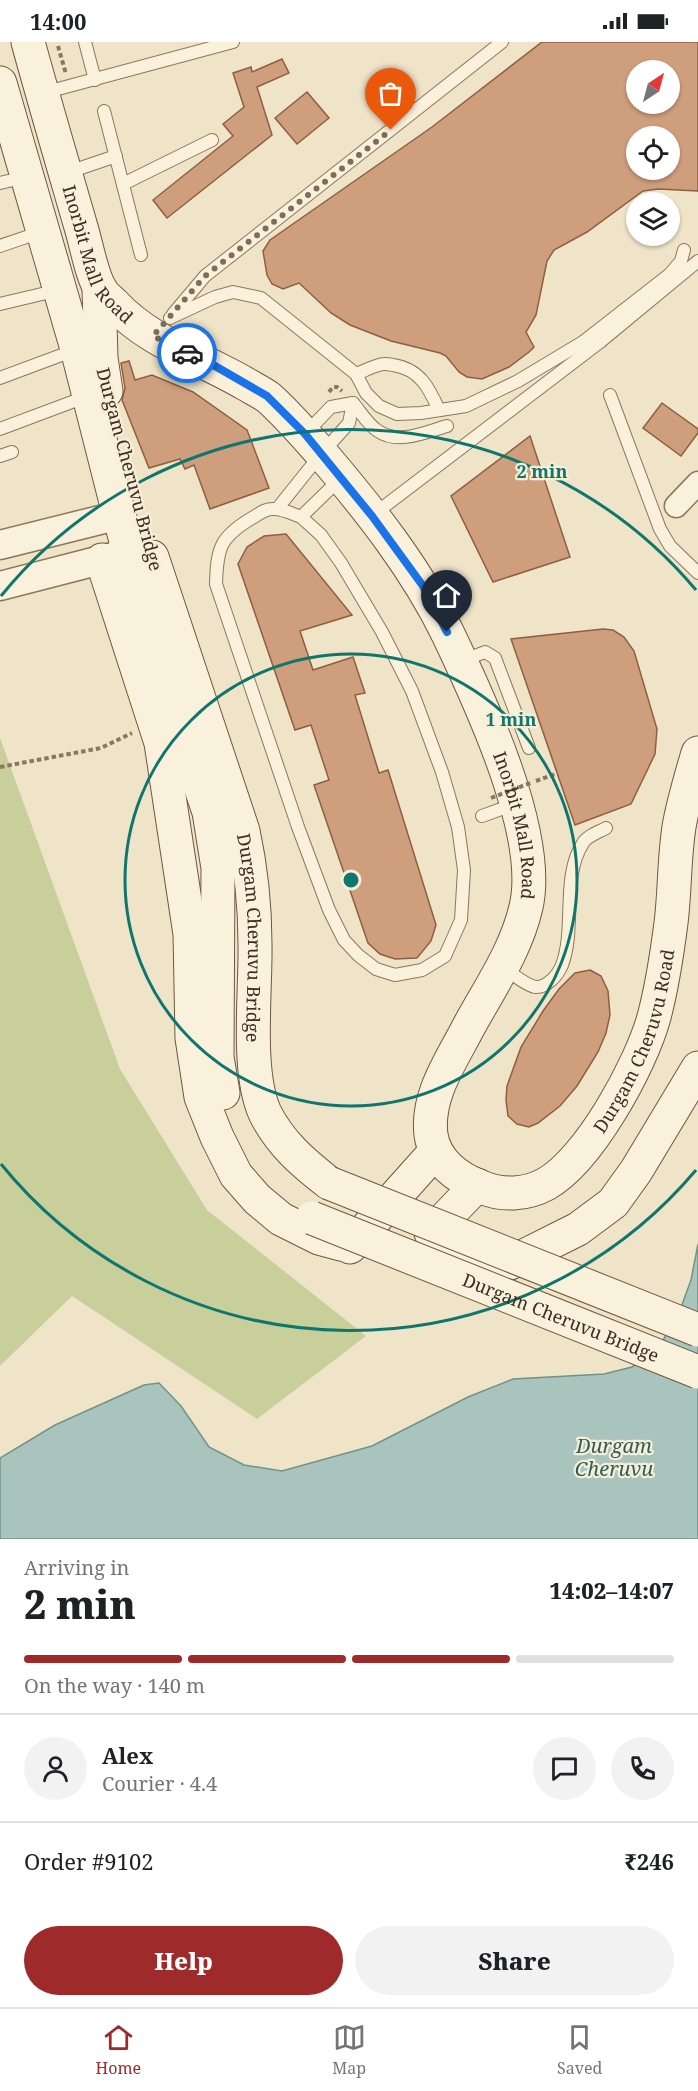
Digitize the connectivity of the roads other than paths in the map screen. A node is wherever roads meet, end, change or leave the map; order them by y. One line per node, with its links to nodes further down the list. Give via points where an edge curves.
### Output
1 (28, 42): 6 (main road, Inorbit Mall Road)
2 (84, 42): 5 (lane)
3 (233, 42): 5 (lane)
4 (502, 42): 22 (lane, via 205,276)
5 (95, 80): 6 (lane)
6 (56, 89): 11 (main road, Inorbit Mall Road)
7 (2, 94): 12 (main road)
8 (104, 111): 10 (lane)
9 (212, 140): 13 (lane)
10 (116, 156): 11 (lane); 13 (lane)
11 (65, 173): 19 (main road, Inorbit Mall Road)
12 (14, 180): 14 (main road)
13 (123, 184): 17 (lane)
14 (43, 231): 15 (lane); 20 (main road)
15 (0, 246)
16 (684, 250): 24 (lane, via 670,274)
17 (141, 255)
18 (698, 261): 23 (lane)
19 (99, 289): 22 (main road, Inorbit Mall Road, via 129,321); 57 (main road, Durgam Cheruvu Bridge, bridge, via 106,393 154,562 243,831 252,873 255,1073 264,1111 283,1143 329,1184)
20 (60, 290): 21 (lane); 25 (main road)
21 (0, 304)
22 (162, 327): 26 (lane, via 224,294 261,298); 34 (main road, Inorbit Mall Road, via 215,366 267,396)
23 (600, 342): 24 (lane); 39 (lane)
24 (580, 343): 31 (lane, via 518,381 466,406)
25 (77, 349): 27 (lane); 29 (main road)
26 (356, 374): 31 (lane, via 379,406 397,414); 31 (lane, via 381,364 408,369 422,378)
27 (0, 378)
28 (609, 395): 43 (lane, via 660,529 670,546)
29 (90, 396): 33 (lane); 38 (main road, Durgam Cheruvu Bridge)
30 (353, 403): 32 (lane, via 377,431 392,437); 34 (lane, via 349,423); 34 (lane, via 332,407)
31 (439, 410)
32 (447, 426)
33 (0, 429)
34 (323, 455): 37 (lane); 39 (main road, Inorbit Mall Road); 40 (lane)
35 (698, 483): 36 (street)
36 (676, 506)
37 (277, 509): 40 (lane); 40 (lane, via 268,509 235,528 223,542 217,558 216,584 298,827 344,939 376,969 395,975 422,970 445,956 461,920 464,870 458,827 412,691 341,562)
38 (120, 515): 41 (street); 42 (main road, Durgam Cheruvu Bridge)
39 (372, 516): 45 (main road, Inorbit Mall Road, via 423,586)
40 (302, 518)
41 (3, 542)
42 (115, 556): 44 (street); 56 (main road, via 161,743 190,934 192,1038 201,1096 236,1175 257,1199 281,1219 319,1238); 58 (main road, Durgam Cheruvu Bridge, bridge, via 167,677 209,812 218,868 217,1057 232,1124 250,1160 285,1197 312,1218)
43 (698, 573)
44 (0, 586)
45 (460, 662): 46 (lane, via 486,652 495,658); 48 (main road, Inorbit Mall Road, via 500,752)
46 (529, 748)
47 (698, 753): 54 (main road, Durgam Cheruvu Road, via 679,827 663,974 653,1022 634,1067 613,1106 571,1165 548,1183 528,1191 501,1193)
48 (513, 794): 49 (lane); 51 (main road, Inorbit Mall Road, via 528,867 527,905)
49 (482, 816)
50 (606, 828): 51 (lane, via 585,840 576,857 566,945 556,976 544,986 534,987)
51 (502, 968): 53 (main road, Inorbit Mall Road, via 438,1087 431,1108)
52 (698, 1068): 56 (main road, via 613,1203 578,1229 510,1263 481,1266)
53 (435, 1152): 54 (main road, Durgam Cheruvu Road, via 451,1170); 56 (main road)
54 (477, 1185): 55 (main road)
55 (431, 1233)
56 (350, 1247)
57 (698, 1330)
58 (698, 1372)

